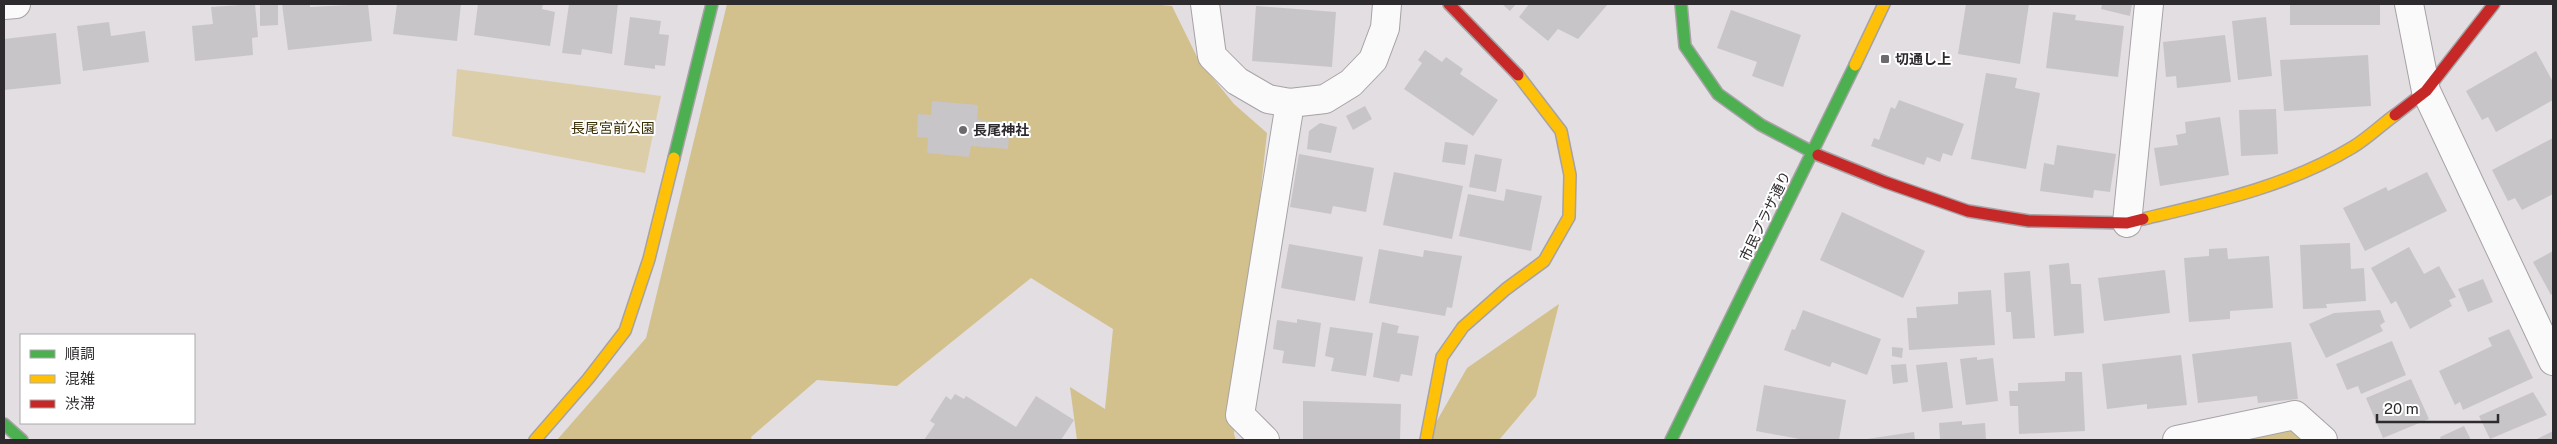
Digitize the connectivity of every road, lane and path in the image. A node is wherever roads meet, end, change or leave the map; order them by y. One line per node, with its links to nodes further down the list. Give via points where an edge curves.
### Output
1 (16, 4): 11 (street)
2 (712, 4): 19 (street, via 649,258 625,331)
3 (1205, 4): 13 (street, via 1212,56 1237,81 1268,98)
4 (1387, 4): 13 (street, via 1385,28 1374,60 1351,83 1325,99)
5 (1449, 4): 21 (street, via 1520,77 1561,131 1570,175 1569,217 1544,261 1463,327 1442,357)
6 (1681, 4): 14 (street, via 1685,46 1718,94 1762,125)
7 (1884, 4): 14 (street, 市民プラザ通り)
8 (2149, 4): 15 (street)
9 (2409, 4): 12 (street)
10 (2494, 4): 12 (street)
11 (4, 5)
12 (2426, 91): 15 (street, via 2353,147 2287,180); 16 (street)
13 (1290, 103): 20 (street, via 1240,415)
14 (1813, 153): 15 (street, via 1968,211 2029,221); 22 (street, 市民プラザ通り)
15 (2127, 223)
16 (2553, 361)
17 (4, 424): 18 (street)
18 (22, 440)
19 (535, 440)
20 (1266, 440)
21 (1426, 440)
22 (1671, 440)
23 (2177, 440): 24 (street, via 2295,415)
24 (2323, 440)

